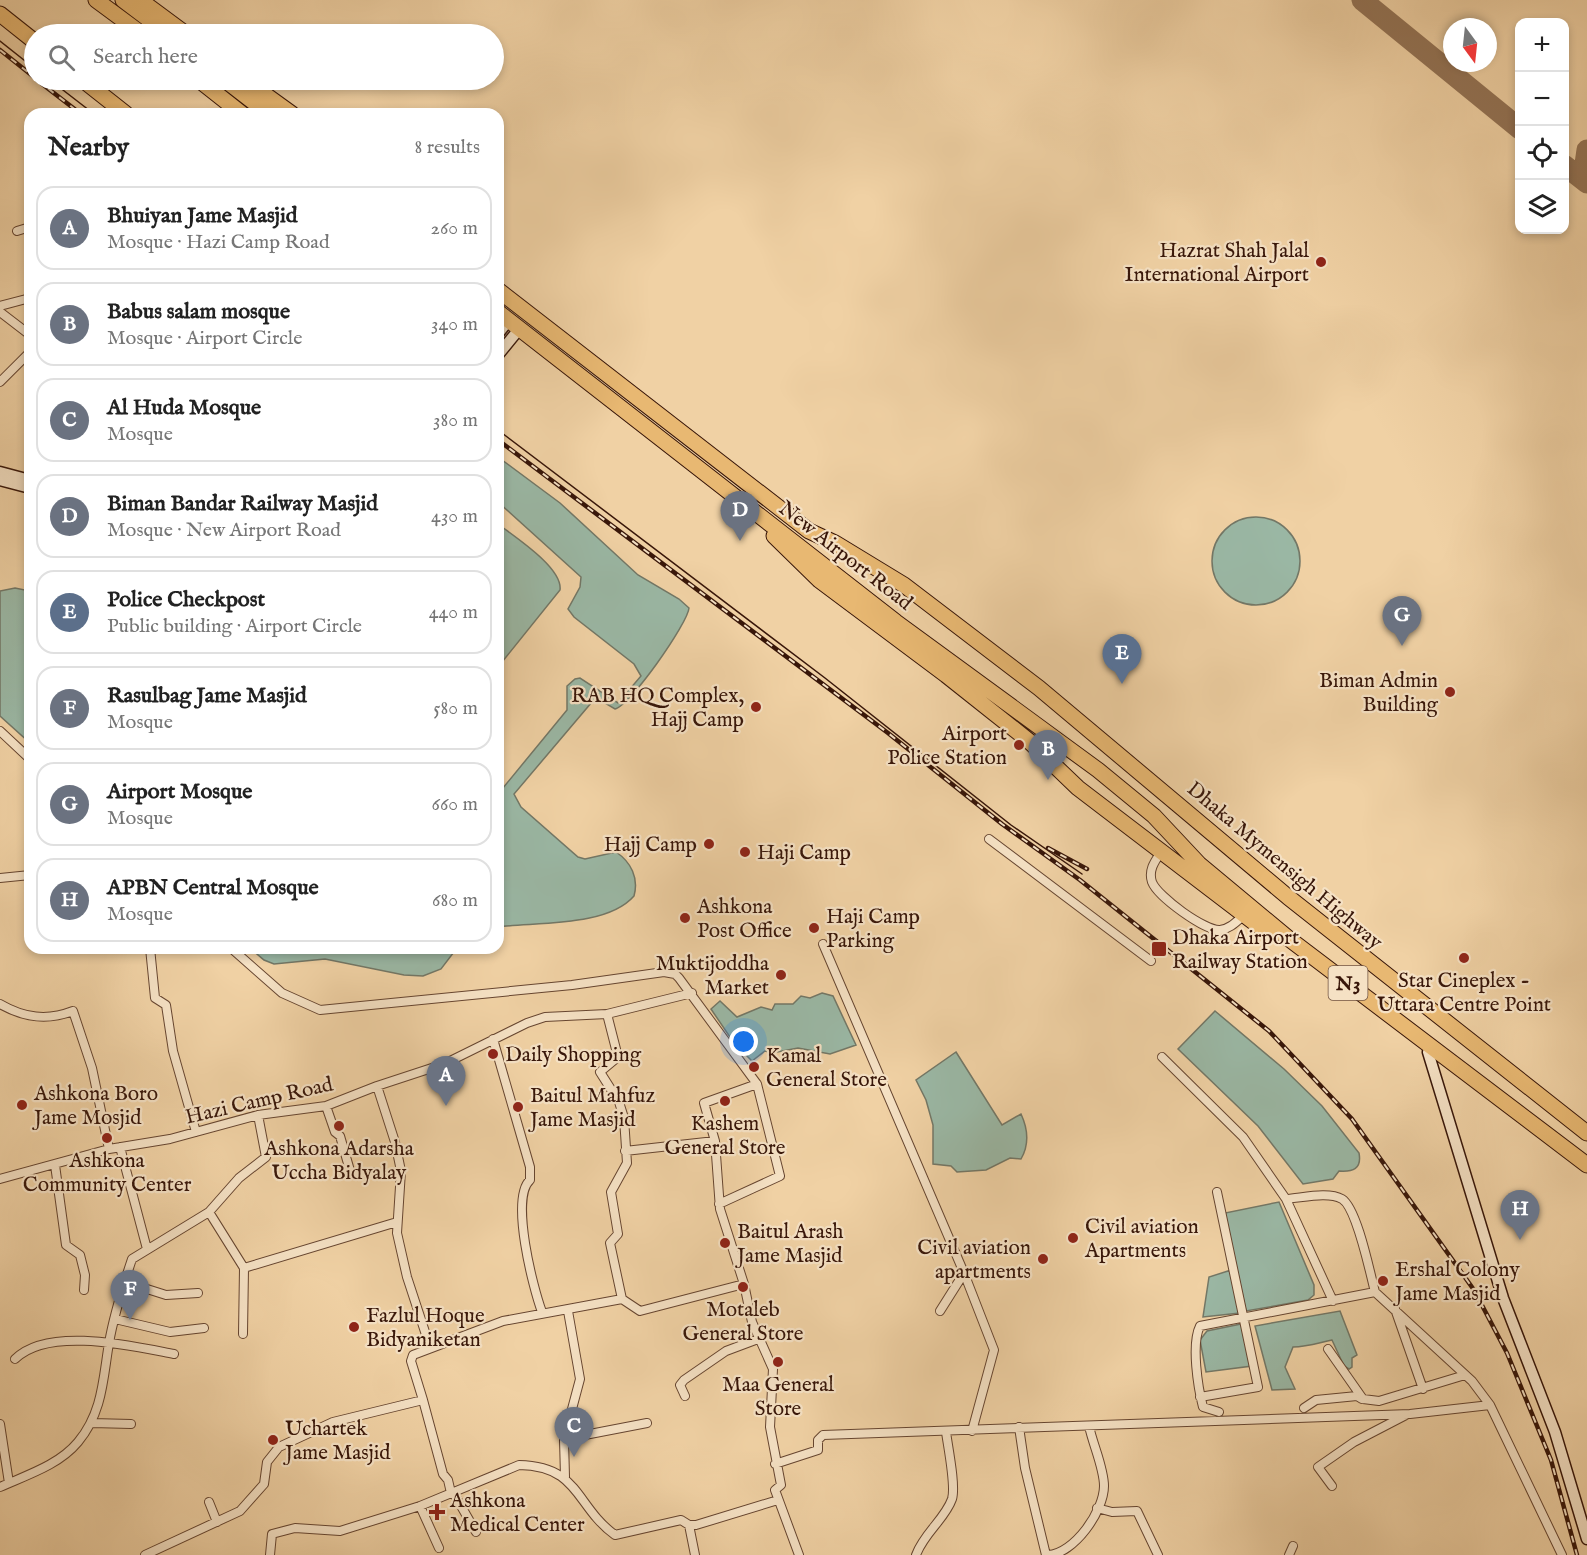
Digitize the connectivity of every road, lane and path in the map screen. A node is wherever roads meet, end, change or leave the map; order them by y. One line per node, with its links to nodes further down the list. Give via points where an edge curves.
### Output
1 (96, 0): 5 (highway)
2 (123, 0): 6 (highway)
3 (140, 0): 7 (highway)
4 (0, 14): 8 (highway)
5 (128, 24)
6 (155, 24)
7 (172, 24)
8 (24, 33)
9 (95, 90): 13 (highway)
10 (212, 90): 14 (highway)
11 (238, 90): 15 (highway)
12 (259, 90): 16 (highway)
13 (119, 108)
14 (234, 108)
15 (261, 108)
16 (284, 108)
17 (24, 229): 18 (street)
18 (17, 231)
19 (504, 295): 35 (highway, New Airport Road / N3, via 809,531 904,585 1040,688)
20 (24, 300): 21 (street)
21 (0, 306)
22 (0, 312): 24 (street)
23 (509, 320): 25 (street); 51 (highway, New Airport Road / N3, via 834,575 1121,788 1199,864 1288,938)
24 (24, 330)
25 (504, 336)
26 (24, 358): 27 (street)
27 (0, 382)
28 (0, 472): 29 (street)
29 (24, 478)
30 (0, 480): 31 (street)
31 (24, 486)
32 (759, 521): 37 (highway, New Airport Road, via 819,580 1029,741 1078,788)
33 (0, 731): 34 (street)
34 (24, 753)
35 (1128, 761): 57 (highway, Dhaka Mymensigh Highway / N3, via 1288,897)
36 (989, 839): 44 (street)
37 (1161, 852): 40 (highway, New Airport Road); 40 (street, via 1151,867 1152,881 1160,895 1205,926 1218,930 1228,928)
38 (24, 876): 39 (street)
39 (0, 878)
40 (1244, 915): 49 (highway, New Airport Road)
41 (823, 944): 73 (street)
42 (151, 954): 56 (street, via 155,998 166,1005 173,1051)
43 (238, 954): 45 (street, via 282,993 320,1010 664,972 675,974)
44 (1151, 961)
45 (692, 993): 47 (street, Hazi Camp Road); 52 (street)
46 (0, 1004): 60 (street, via 33,1018 73,1011 92,1068)
47 (607, 1014): 48 (street, Hazi Camp Road, via 545,1017); 61 (street, via 618,1057 600,1072 619,1102 624,1118)
48 (493, 1039): 53 (street, Hazi Camp Road, via 444,1064); 84 (street, via 530,1167 530,1180 523,1187 522,1196 525,1233 531,1283)
49 (1428, 1052): 51 (highway, New Airport Road); 127 (street, via 1503,1298 1555,1432)
50 (1162, 1057): 67 (street, via 1243,1137)
51 (1455, 1063): 63 (highway, N3)
52 (757, 1084): 58 (street, via 704,1103); 68 (street, via 780,1176)
53 (377, 1086): 54 (street, Hazi Camp Road); 70 (street, via 401,1171)
54 (326, 1106): 55 (street, Hazi Camp Road); 64 (street, via 351,1174)
55 (258, 1114): 56 (street, Hazi Camp Road); 69 (street, via 266,1157 239,1178)
56 (196, 1132): 59 (street, Hazi Camp Road)
57 (1587, 1133)
58 (715, 1141): 61 (street); 68 (street)
59 (120, 1147): 60 (street, Hazi Camp Road); 71 (street)
60 (109, 1149): 62 (street, Hazi Camp Road)
61 (625, 1151): 79 (street, via 626,1166 611,1192 618,1234 610,1243)
62 (55, 1165): 65 (street, Hazi Camp Road); 76 (street, via 66,1245 80,1255)
63 (1587, 1165)
64 (372, 1172)
65 (0, 1179)
66 (1217, 1192): 85 (street)
67 (1286, 1199): 77 (street, via 1332,1196 1344,1200 1352,1212); 80 (street)
68 (719, 1204): 75 (street)
69 (209, 1212): 71 (street); 72 (street)
70 (397, 1222): 72 (street); 91 (street, via 407,1277)
71 (147, 1249): 74 (street, via 132,1259)
72 (243, 1268): 88 (street)
73 (964, 1273): 83 (street); 111 (street, via 994,1350)
74 (125, 1282): 78 (street, via 166,1294); 86 (street)
75 (744, 1284): 79 (street, via 640,1311); 89 (street)
76 (84, 1290)
77 (1375, 1292): 80 (street); 81 (street)
78 (198, 1293)
79 (622, 1299): 82 (street)
80 (1333, 1301): 85 (street)
81 (1395, 1308): 95 (street); 96 (street)
82 (568, 1311): 84 (street); 113 (street, via 580,1379)
83 (940, 1311)
84 (542, 1312): 91 (street, via 503,1321)
85 (1245, 1317): 98 (street, via 1200,1326 1195,1346); 98 (street, via 1258,1387)
86 (115, 1319): 87 (street, via 170,1332); 90 (street)
87 (204, 1328)
88 (243, 1334)
89 (758, 1339): 97 (street, via 726,1351 684,1380 680,1385); 114 (street, via 772,1369 769,1401)
90 (109, 1342): 93 (street); 94 (street, via 76,1340 24,1350); 105 (street, via 104,1389)
91 (430, 1347): 100 (street, via 411,1358)
92 (1328, 1349): 99 (street)
93 (174, 1354)
94 (15, 1359)
95 (1466, 1375): 96 (street); 101 (street)
96 (1423, 1389): 99 (street, via 1379,1401)
97 (685, 1396)
98 (1200, 1397): 103 (street, via 1203,1407)
99 (1363, 1399): 102 (street, via 1357,1396 1316,1400)
100 (423, 1400): 119 (street); 124 (street, via 333,1422 279,1447 267,1462 264,1484 253,1498 240,1511)
101 (1490, 1405): 104 (street); 138 (street)
102 (1304, 1408)
103 (1219, 1412)
104 (1410, 1414): 109 (street); 117 (street, via 1354,1442 1318,1467)
105 (92, 1422): 108 (street); 116 (street, via 77,1443 42,1469)
106 (647, 1423): 113 (street)
107 (0, 1424): 116 (street)
108 (131, 1424)
109 (1089, 1426): 110 (street); 123 (street, via 1104,1486)
110 (1019, 1427): 111 (street); 135 (street, via 1032,1501)
111 (972, 1431): 112 (street)
112 (946, 1432): 114 (street, via 823,1435 818,1440 818,1450); 134 (street, via 953,1497)
113 (564, 1439): 115 (street)
114 (775, 1464): 120 (street, via 781,1485 775,1490)
115 (565, 1477): 119 (street, via 534,1465 519,1465); 125 (street, via 615,1535 681,1520)
116 (9, 1483): 118 (street)
117 (1332, 1486)
118 (0, 1487)
119 (452, 1493): 122 (street); 126 (street)
120 (778, 1500): 125 (street); 133 (street)
121 (209, 1502): 124 (street)
122 (420, 1506): 129 (street); 131 (street, via 340,1531 295,1528 272,1534)
123 (1098, 1508): 135 (street, via 1076,1541); 136 (street, via 1137,1511)
124 (218, 1522): 130 (street)
125 (689, 1525): 132 (street)
126 (476, 1532)
127 (1587, 1539)
128 (1293, 1546): 137 (street)
129 (439, 1548)
130 (145, 1555)
131 (270, 1555)
132 (695, 1555)
133 (799, 1555)
134 (916, 1555)
135 (1047, 1555)
136 (1158, 1555)
137 (1289, 1555)
138 (1562, 1555)

